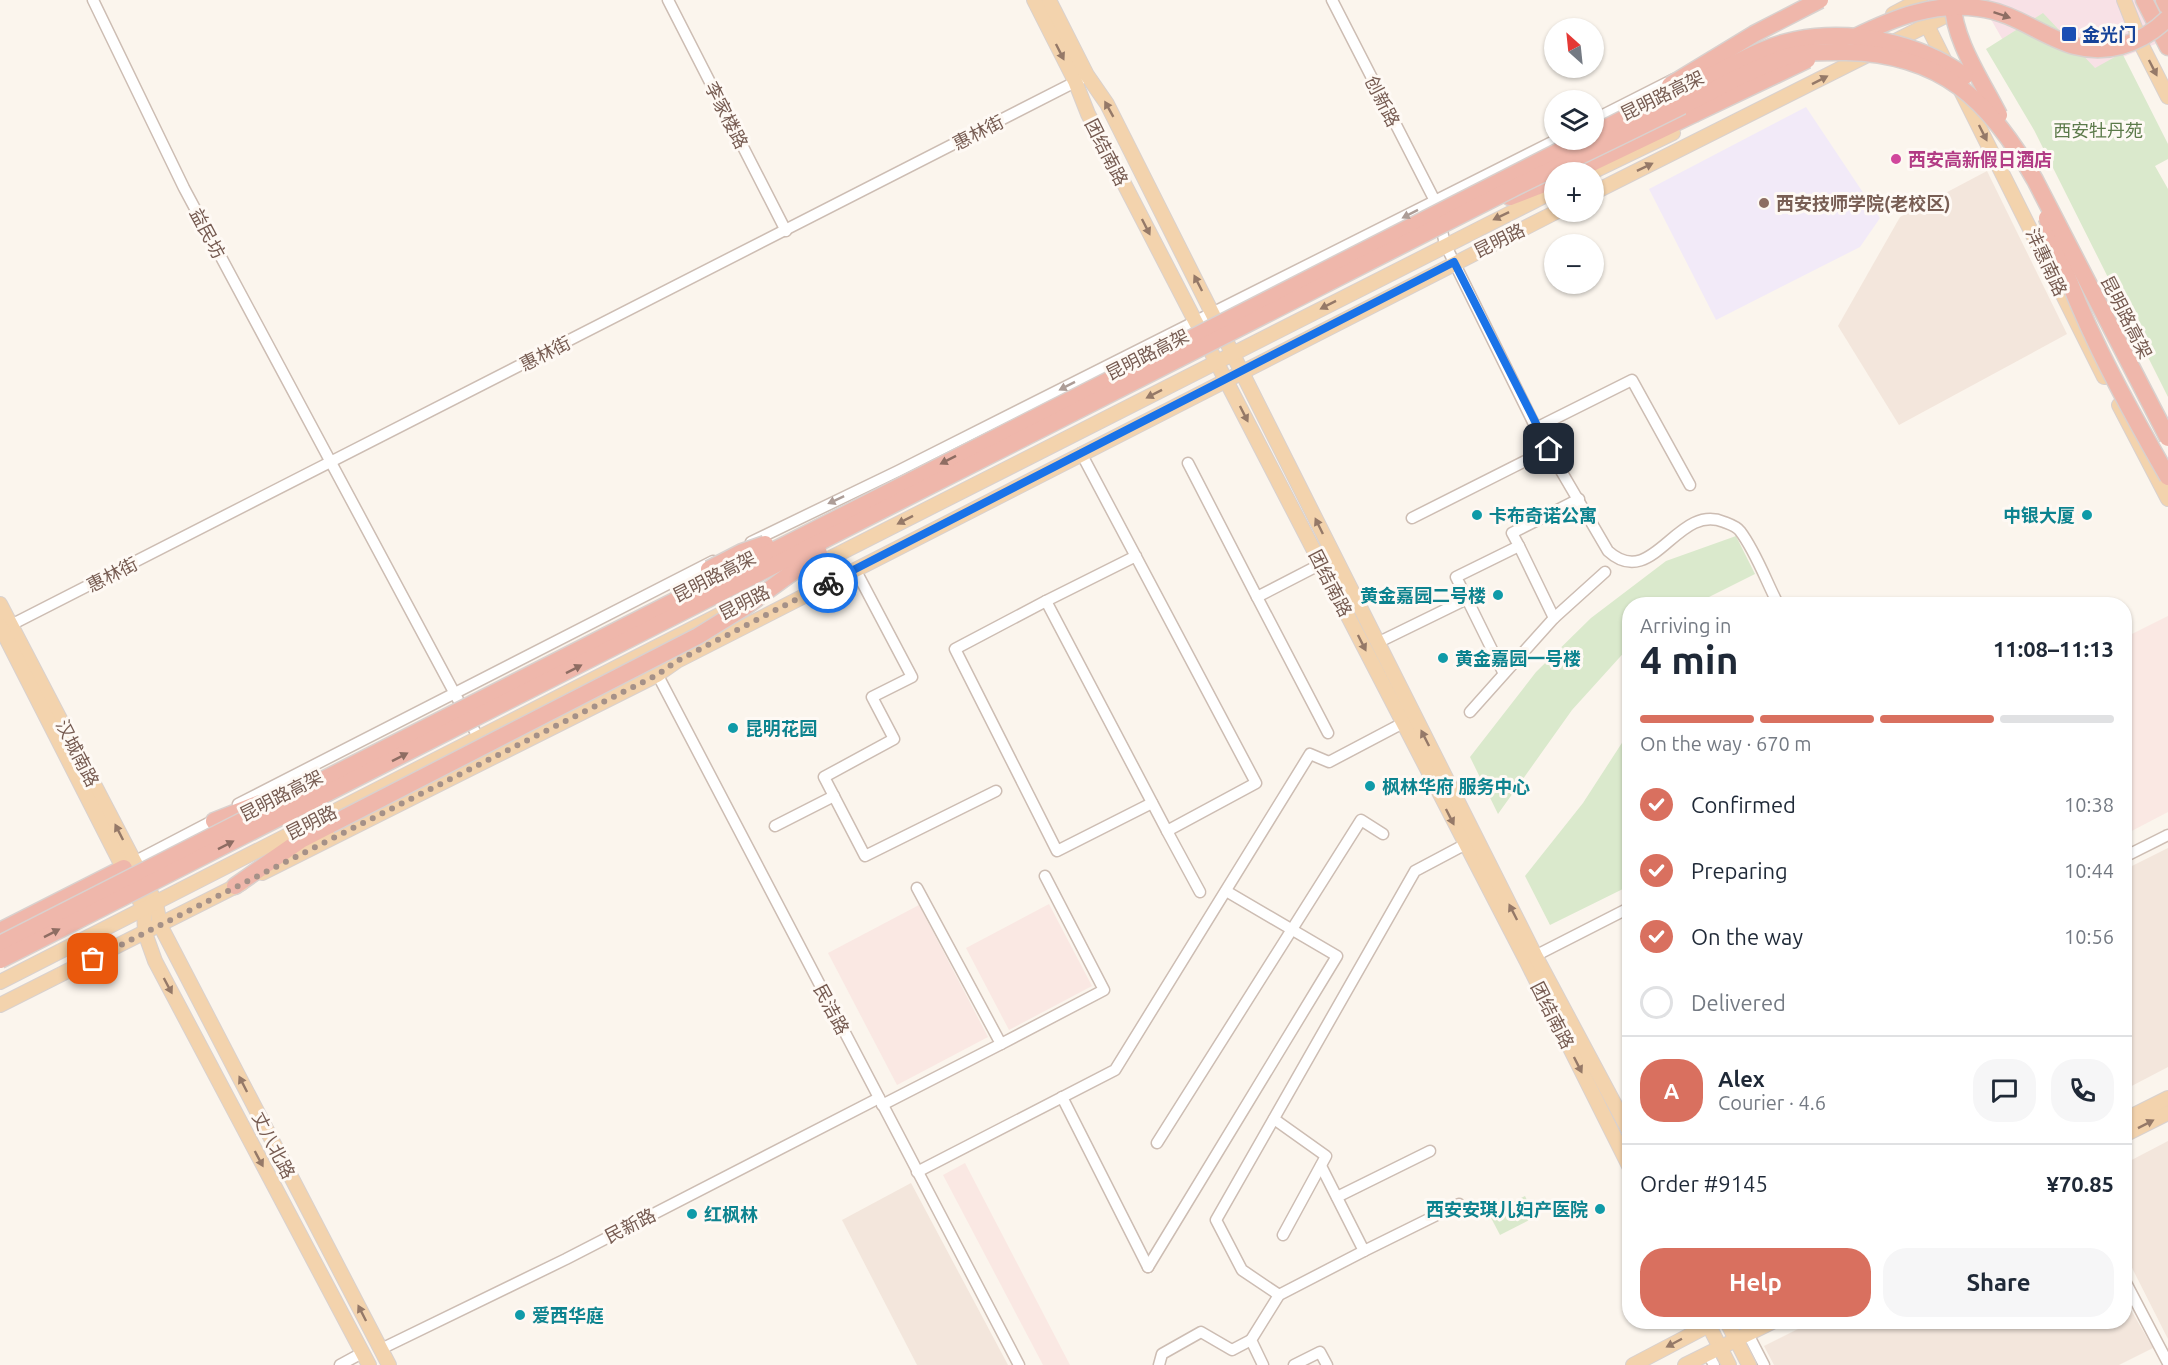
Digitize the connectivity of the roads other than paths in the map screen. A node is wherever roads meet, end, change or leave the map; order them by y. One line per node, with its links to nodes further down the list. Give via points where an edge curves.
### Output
1 (93, 0): 54 (street, 益民坊, via 184,188)
2 (668, 0): 38 (street, 李家楼路)
3 (1034, 0): 19 (main road, 团结南路, one-way to 19)
4 (1049, 0): 19 (main road, 团结南路)
5 (1332, 0): 35 (street, 创新路)
6 (1820, 0): 23 (highway, bridge, via 1663,89)
7 (1826, 0): 18 (street)
8 (1920, 0): 20 (main road, via 1838,42)
9 (1953, 0): 47 (highway, bridge, via 1961,40)
10 (1975, 0): 16 (main road)
11 (2124, 0): 21 (main road, one-way to 21)
12 (2144, 0): 17 (highway)
13 (2164, 0): 14 (highway)
14 (2168, 8)
15 (2168, 18): 29 (highway, one-way to 15, bridge, via 1872,28 1918,11 1980,8 2070,46 2090,50 2131,43)
16 (1927, 25): 33 (main road, one-way to 16); 59 (main road, 沣惠南路, one-way to 59)
17 (2168, 47)
18 (1730, 51): 20 (street); 22 (street)
19 (1081, 78): 38 (street, 惠林街); 41 (main road, 团结南路, one-way to 19, via 1107,104); 42 (main road, 团结南路, one-way to 42, via 1088,114)
20 (1754, 94): 30 (main road)
21 (2168, 97)
22 (1604, 117)
23 (1604, 118)
24 (1604, 129): 48 (highway, 昆明路高架, bridge, via 1744,59 1795,40 1878,40 1943,63 1978,86 2027,144)
25 (1544, 146): 35 (street)
26 (1558, 150): 28 (highway, bridge)
27 (1561, 150): 28 (highway, 昆明路高架, bridge)
28 (1549, 156): 62 (highway, 昆明路高架, one-way to 62, bridge)
29 (1594, 162)
30 (1604, 166)
31 (2035, 180): 36 (highway, 昆明路高架, bridge, via 1990,113 1950,79 1918,65 1878,55 1804,53 1753,71); 50 (highway, 昆明路高架, bridge); 56 (highway, bridge, via 2070,285)
32 (1544, 184): 36 (highway, bridge)
33 (1604, 187)
34 (1544, 196): 39 (main road, 昆明路, one-way to 39)
35 (1435, 201): 39 (street, 创新路); 41 (street, one-way to 41)
36 (1461, 215): 61 (highway, 昆明路高架, bridge)
37 (1544, 218): 40 (main road, 昆明路)
38 (786, 231): 54 (street, 惠林街)
39 (1445, 244): 40 (street, 创新路); 43 (main road, 昆明路, one-way to 43)
40 (1454, 262): 45 (main road, 昆明路); 49 (street, 创新路)
41 (1213, 312): 42 (street); 43 (main road, 团结南路)
42 (1194, 322): 44 (main road, 团结南路); 79 (street, one-way to 79)
43 (1234, 354): 44 (main road, 昆明路); 45 (main road, 团结南路)
44 (1216, 363): 46 (main road, 团结南路); 76 (main road, 昆明路, one-way to 76)
45 (1242, 371): 46 (main road, 昆明路); 75 (main road, 团结南路, one-way to 45)
46 (1226, 379): 53 (main road, 昆明路); 65 (main road, 团结南路, one-way to 65)
47 (2151, 413): 51 (main road)
48 (2168, 416)
49 (1536, 428): 52 (street, 创新路); 57 (street, via 1632,380)
50 (2168, 438)
51 (2168, 448)
52 (1549, 449): 58 (street, 创新路); 60 (street)
53 (1081, 453): 64 (street); 66 (main road, 昆明路)
54 (332, 462): 74 (street, 惠林街); 79 (street, 益民坊)
55 (1188, 463): 68 (street)
56 (2168, 477)
57 (1690, 485)
58 (1579, 499): 63 (street, via 1512,534); 69 (street, 创新路, via 1608,551 1628,563 1641,562 1692,524 1707,518 1738,528)
59 (2168, 499)
60 (1412, 518)
61 (862, 523): 96 (highway, bridge, via 698,636 301,840); 108 (highway, 昆明路高架, one-way to 61, bridge)
62 (819, 525): 87 (highway, bridge, via 742,552 260,803); 106 (highway, 昆明路高架, bridge)
63 (1519, 546): 70 (street, via 1456,577); 73 (street)
64 (1136, 556): 71 (street); 89 (street, via 1256,783)
65 (1321, 564): 68 (street); 81 (main road, 团结南路, one-way to 81)
66 (855, 569): 78 (main road, 昆明路); 85 (street, via 912,677 872,697 894,739 824,777)
67 (1605, 572): 73 (street)
68 (1257, 597): 82 (street)
69 (1774, 597)
70 (1467, 599): 75 (street); 77 (street)
71 (1046, 602): 86 (street); 86 (street, via 955,649 1057,851)
72 (0, 604): 74 (main road, 汉城南路)
73 (1554, 618): 77 (street)
74 (4, 627): 94 (main road, 汉城南路)
75 (1377, 643): 107 (main road, 团结南路, one-way to 75)
76 (645, 652): 78 (street, 民洁路); 83 (main road, 昆明路)
77 (1503, 672): 80 (street)
78 (657, 675): 96 (main road, 昆明路); 114 (street, 民洁路)
79 (454, 692): 83 (street, 益民坊); 87 (street, via 237,804)
80 (1470, 712)
81 (1403, 723): 92 (main road, 团结南路, one-way to 92); 98 (street, via 1329,762 1310,754)
82 (1328, 733)
83 (478, 736): 100 (main road, 昆明路)
84 (996, 791): 85 (street, via 865,856)
85 (834, 796): 88 (street)
86 (1152, 803): 89 (street)
87 (214, 821): 94 (street)
88 (775, 826)
89 (1167, 831): 99 (street)
90 (1383, 834): 103 (street, via 1361,820)
91 (2168, 835): 93 (street)
92 (1464, 845): 107 (main road, 团结南路); 117 (street, via 1415,871)
93 (2132, 853)
94 (129, 865): 100 (main road, 汉城南路); 104 (highway)
95 (1045, 876): 111 (street, 民新路, via 1104,990)
96 (235, 886): 102 (main road, 昆明路)
97 (917, 888): 111 (street)
98 (1226, 891): 103 (street); 112 (street, via 1115,1070)
99 (1200, 892)
100 (150, 906): 102 (main road, 丈八北路); 105 (main road, 丈八北路); 109 (main road, 昆明路)
101 (1622, 912): 107 (street)
102 (160, 925): 105 (main road, 昆明路); 137 (main road, 丈八北路, one-way to 102)
103 (1293, 930): 112 (street, via 1337,956 1148,1267); 120 (street)
104 (0, 931)
105 (145, 933): 110 (main road, 昆明路); 139 (main road, 丈八北路, one-way to 139, via 155,961)
106 (0, 944)
107 (1531, 958): 118 (main road, 团结南路); 122 (main road, 团结南路, one-way to 122)
108 (0, 960)
109 (0, 982)
110 (0, 1005)
111 (1000, 1044): 114 (street, 民新路)
112 (1062, 1097): 124 (street)
113 (2168, 1098): 116 (main road)
114 (880, 1102): 124 (street, 民洁路); 137 (street, 民新路)
115 (2168, 1113): 119 (main road, one-way to 115)
116 (2132, 1116)
117 (1274, 1119): 123 (street, via 1326,1156); 130 (street, via 1216,1220 1242,1270)
118 (1622, 1119)
119 (2132, 1131)
120 (1157, 1143)
121 (1430, 1151): 125 (street)
122 (1622, 1151)
123 (1321, 1166): 125 (street); 127 (street)
124 (917, 1172): 143 (street, 民洁路)
125 (1337, 1197): 128 (street)
126 (1459, 1204): 128 (street)
127 (1283, 1235)
128 (1364, 1251): 130 (street)
129 (2132, 1294): 140 (street)
130 (1279, 1295): 136 (street)
131 (1699, 1329): 148 (main road, one-way to 148)
132 (1711, 1329): 138 (main road)
133 (1734, 1329): 135 (main road)
134 (1758, 1329): 135 (main road)
135 (1742, 1337): 138 (main road); 151 (main road); 152 (street)
136 (1251, 1340): 144 (street, via 1232,1350 1201,1332 1162,1354); 145 (street)
137 (381, 1349): 142 (main road, 丈八北路)
138 (1714, 1356): 149 (main road); 150 (main road)
139 (365, 1359): 141 (street)
140 (2168, 1363)
141 (340, 1365)
142 (389, 1365)
143 (1019, 1365)
144 (1160, 1365)
145 (1263, 1365)
146 (1294, 1365): 147 (street, via 1320,1352)
147 (1327, 1365)
148 (1632, 1365)
149 (1685, 1365)
150 (1729, 1365)
151 (1749, 1365)
152 (1764, 1365)

